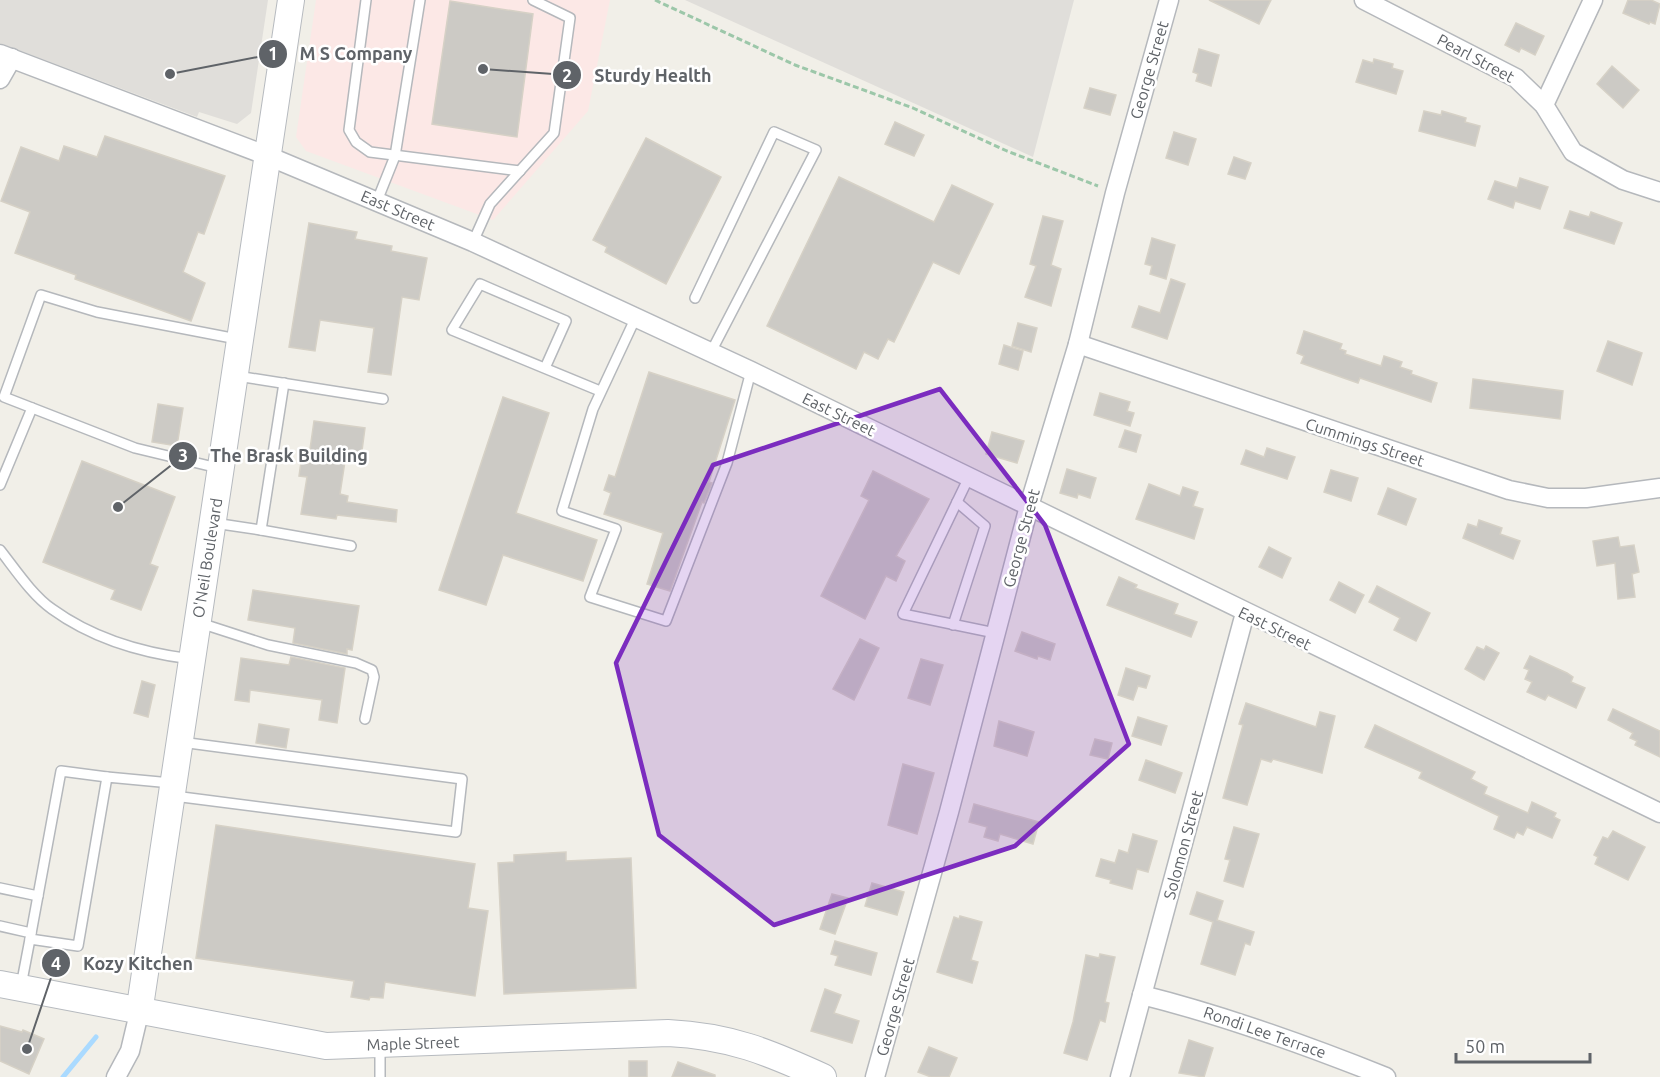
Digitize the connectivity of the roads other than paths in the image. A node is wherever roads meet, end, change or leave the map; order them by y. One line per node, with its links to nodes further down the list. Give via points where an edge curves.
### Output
1 (291, 0): 11 (main road, O'Neil Boulevard)
2 (366, 0): 12 (lane, via 349,130 356,142 370,152)
3 (420, 0): 12 (lane)
4 (533, 0): 13 (lane, via 570,18 554,133)
5 (1169, 0): 20 (street, George Street)
6 (1364, 0): 10 (street, Pearl Street, via 1516,78)
7 (1593, 0): 10 (street)
8 (6, 56): 9 (street); 11 (street, East Street)
9 (0, 79)
10 (1544, 105): 14 (street, Pearl Street, via 1573,152 1623,180)
11 (268, 156): 15 (street, East Street); 19 (main road, O'Neil Boulevard)
12 (395, 156): 13 (lane); 15 (lane)
13 (520, 171): 16 (lane, via 490,204)
14 (1660, 192)
15 (377, 201): 16 (street, East Street)
16 (473, 242): 18 (street, East Street)
17 (695, 298): 21 (lane, via 774,132 816,150)
18 (636, 317): 21 (street, East Street); 26 (lane)
19 (240, 339): 24 (main road, O'Neil Boulevard); 28 (lane, via 97,312 41,296 4,397)
20 (1078, 344): 32 (street, Cummings Street, via 1509,490 1548,498 1586,498); 34 (street, George Street)
21 (711, 352): 23 (street, East Street)
22 (545, 368): 22 (lane, via 452,330 480,284 566,321); 26 (lane)
23 (751, 371): 26 (lane, via 727,463 666,621 590,597 616,529 562,511); 30 (street, East Street)
24 (235, 375): 25 (lane); 29 (main road, O'Neil Boulevard)
25 (284, 383): 27 (lane); 36 (lane)
26 (600, 391)
27 (383, 399)
28 (32, 408): 29 (lane, via 135,448); 31 (lane)
29 (220, 468): 35 (main road, O'Neil Boulevard)
30 (969, 477): 33 (lane); 34 (street, East Street)
31 (0, 485)
32 (1660, 488)
33 (957, 502): 41 (lane, via 985,525); 41 (lane, via 903,611 907,616)
34 (1029, 506): 39 (street, East Street); 42 (street, George Street)
35 (212, 523): 36 (lane); 40 (main road, O'Neil Boulevard)
36 (261, 530): 37 (lane)
37 (351, 546)
38 (0, 550): 43 (lane, via 50,609 90,632 152,654)
39 (1245, 613): 48 (street, East Street); 54 (street, Solomon Street)
40 (197, 623): 43 (main road, O'Neil Boulevard); 44 (lane, via 372,670)
41 (953, 625): 42 (lane)
42 (995, 633): 60 (street, George Street)
43 (192, 659): 45 (main road, O'Neil Boulevard)
44 (365, 718)
45 (179, 742): 47 (main road, O'Neil Boulevard); 47 (lane, via 462,779 456,832)
46 (107, 777): 47 (lane); 50 (lane, via 62,771); 52 (lane, via 78,946)
47 (172, 789): 55 (main road, O'Neil Boulevard)
48 (1660, 813)
49 (0, 888): 50 (lane)
50 (38, 896): 52 (lane)
51 (0, 926): 52 (lane)
52 (31, 936): 53 (lane)
53 (10, 986): 55 (main road, Maple Street)
54 (1142, 995): 61 (street, Solomon Street); 62 (street, Rondi Lee Terrace, via 1206,1011)
55 (138, 1012): 56 (main road, Maple Street, via 326,1046); 57 (street, O'Neil Boulevard, via 130,1051)
56 (380, 1044): 58 (lane); 59 (main road, Maple Street, via 668,1033 707,1035 744,1043)
57 (116, 1077)
58 (380, 1077)
59 (823, 1077)
60 (875, 1077)
61 (1120, 1077)
62 (1386, 1077)

